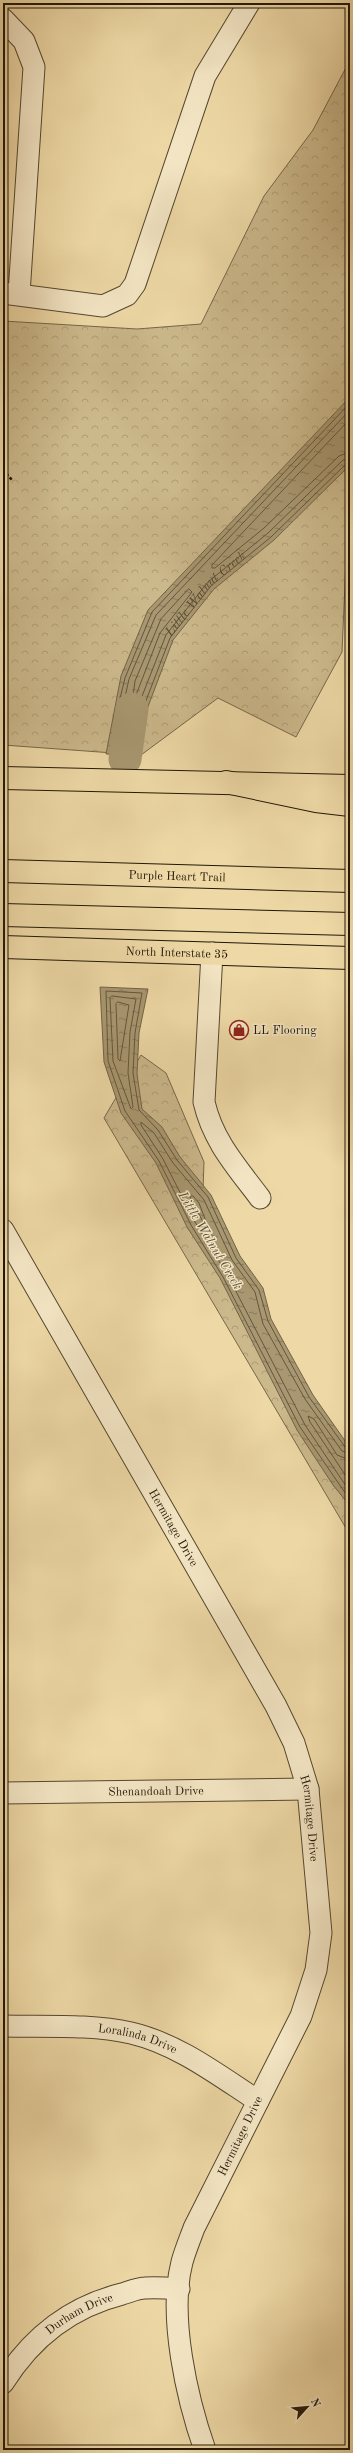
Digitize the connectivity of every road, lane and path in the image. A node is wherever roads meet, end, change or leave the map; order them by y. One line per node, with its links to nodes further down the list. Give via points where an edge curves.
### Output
1 (249, 3): 3 (street, via 205,76 135,284 127,295 103,306)
2 (3, 19): 3 (street, via 24,41 34,67)
3 (11, 293)
4 (3, 470): 5 (path)
5 (12, 480)
6 (3, 778): 7 (main road)
7 (226, 782): 8 (main road); 9 (main road, via 316,801)
8 (350, 786)
9 (350, 805)
10 (3, 871): 11 (main road, Purple Heart Trail)
11 (350, 881)
12 (3, 915): 13 (main road)
13 (350, 924)
14 (3, 947): 15 (main road, North Interstate 35)
15 (212, 953): 16 (main road, North Interstate 35); 17 (street, via 204,1102 209,1123 223,1150)
16 (350, 958)
17 (260, 1198)
18 (6, 1242): 19 (street, Hermitage Drive, via 276,1706 294,1744)
19 (308, 1789): 20 (street, Shenandoah Drive); 22 (street, Hermitage Drive, via 321,1933 316,1970 301,2016)
20 (3, 1793)
21 (3, 2026): 22 (street, Loralinda Drive, via 92,2028 131,2034 167,2045 206,2066)
22 (258, 2100): 23 (street, Hermitage Drive, via 194,2228 182,2263)
23 (179, 2289): 24 (street, Durham Drive, via 145,2288 108,2297 74,2312 45,2331 18,2359); 25 (street, Hermitage Drive, via 178,2328 185,2375 193,2415)
24 (3, 2382)
25 (205, 2450)

